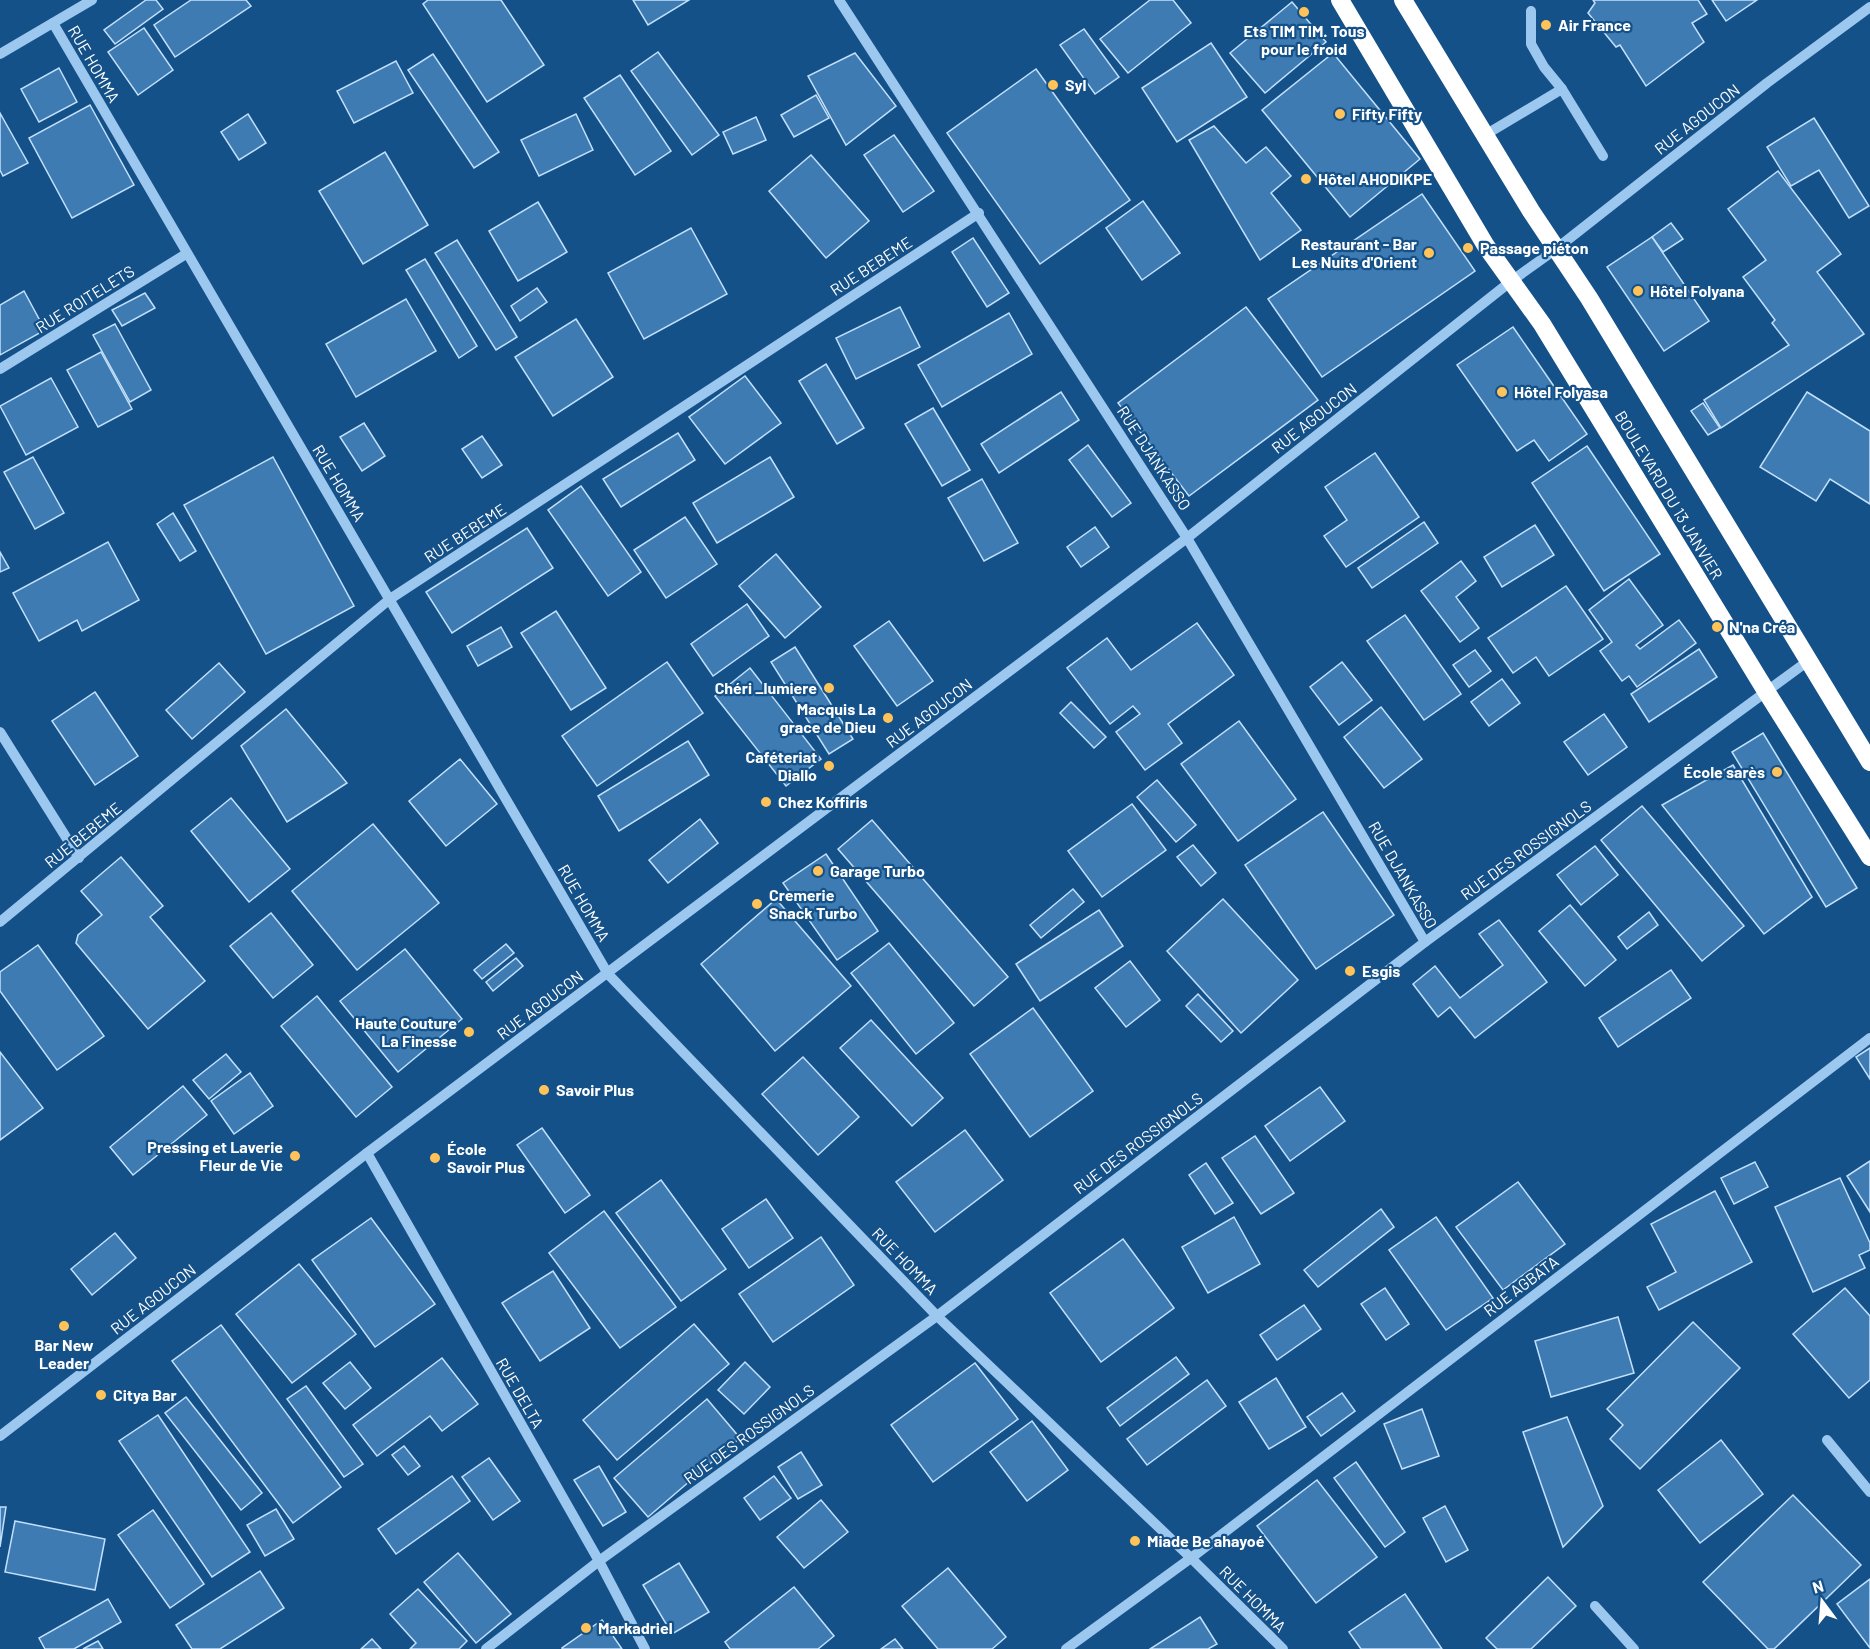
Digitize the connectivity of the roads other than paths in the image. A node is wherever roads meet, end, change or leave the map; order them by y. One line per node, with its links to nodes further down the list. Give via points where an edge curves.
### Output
1 (92, 0): 7 (street)
2 (839, 0): 12 (street, RUE DJANKASSO)
3 (1340, 0): 15 (highway, BOULEVARD DU 13 JANVIER)
4 (1403, 0): 10 (highway, BOULEVARD DU 13 JANVIER)
5 (1870, 7): 13 (street, RUE AGOUCON)
6 (1531, 10): 9 (street, via 1531,44)
7 (53, 23): 8 (street); 14 (street, RUE HOMMA)
8 (0, 54)
9 (1562, 89): 10 (street); 11 (street)
10 (1485, 135): 13 (highway, BOULEVARD DU 13 JANVIER)
11 (1603, 156)
12 (979, 213): 17 (street, RUE DJANKASSO); 18 (street, RUE BEBEME)
13 (1556, 249): 15 (street, RUE AGOUCON); 19 (highway, BOULEVARD DU 13 JANVIER)
14 (186, 254): 16 (street, RUE ROITELETS); 18 (street, RUE HOMMA)
15 (1510, 282): 17 (street, RUE AGOUCON); 20 (highway, BOULEVARD DU 13 JANVIER, via 1542,324)
16 (0, 369)
17 (1187, 538): 26 (street, RUE DJANKASSO); 27 (street, RUE AGOUCON)
18 (390, 599): 24 (street, RUE BEBEME); 27 (street, RUE HOMMA)
19 (1808, 661): 20 (street, RUE DES ROSSIGNOLS); 22 (highway, BOULEVARD DU 13 JANVIER)
20 (1766, 691): 23 (highway, BOULEVARD DU 13 JANVIER); 26 (street, RUE DES ROSSIGNOLS)
21 (0, 732): 24 (street)
22 (1870, 762)
23 (1870, 857)
24 (79, 858): 25 (street, RUE BEBEME)
25 (0, 922)
26 (1425, 942): 30 (street, RUE DES ROSSIGNOLS)
27 (608, 974): 29 (street, RUE AGOUCON); 30 (street, RUE HOMMA)
28 (1870, 1038): 34 (street, RUE AGBATA)
29 (367, 1153): 31 (street, RUE AGOUCON); 35 (street, RUE DELTA)
30 (937, 1316): 34 (street, RUE HOMMA); 35 (street, RUE DES ROSSIGNOLS)
31 (0, 1436)
32 (1827, 1440): 33 (street)
33 (1870, 1492)
34 (1191, 1558): 39 (street, RUE AGBATA); 40 (street, RUE HOMMA)
35 (599, 1561): 37 (street, RUE DES ROSSIGNOLS); 38 (street, RUE DELTA)
36 (1594, 1606): 41 (street)
37 (486, 1649)
38 (645, 1649)
39 (1066, 1649)
40 (1283, 1649)
41 (1634, 1649)

